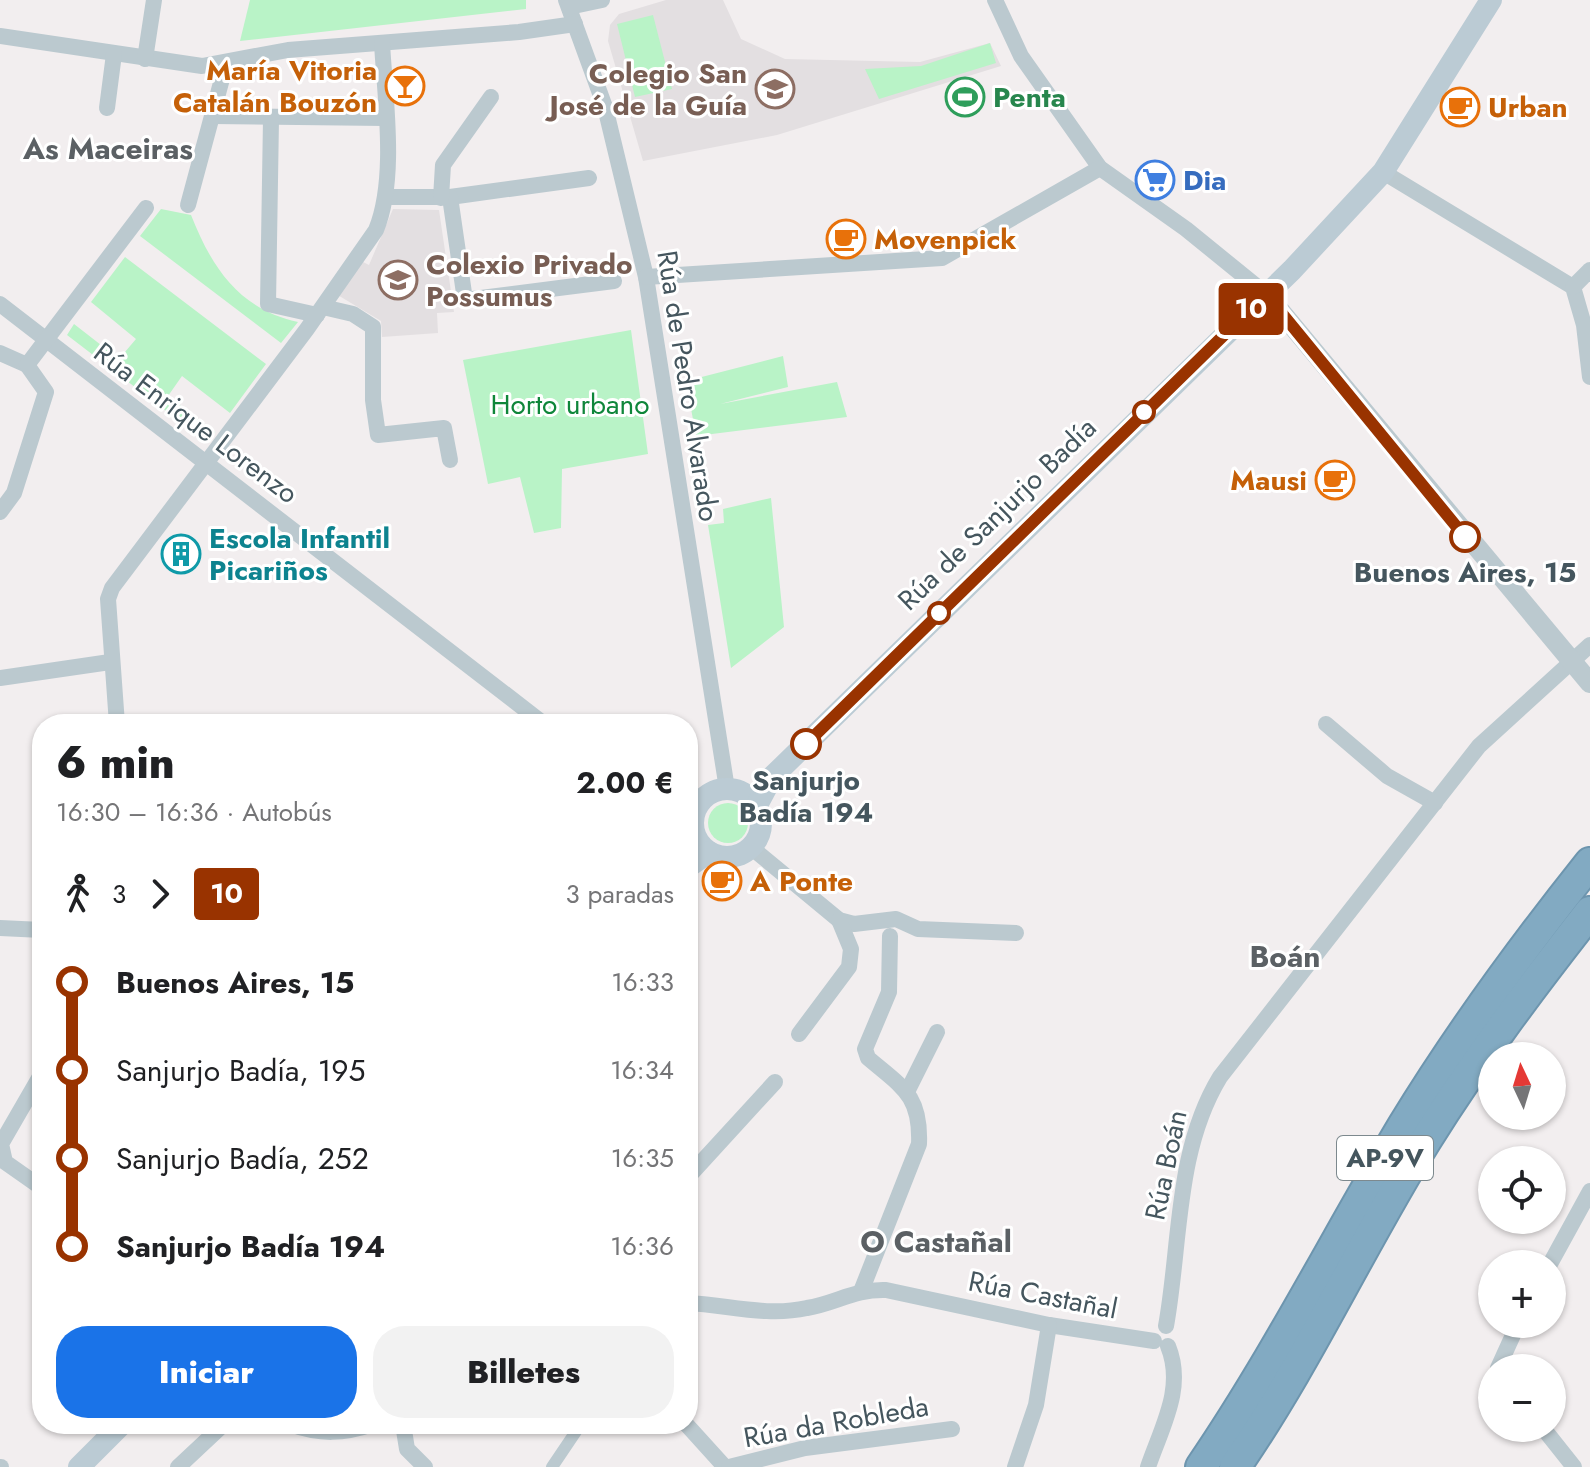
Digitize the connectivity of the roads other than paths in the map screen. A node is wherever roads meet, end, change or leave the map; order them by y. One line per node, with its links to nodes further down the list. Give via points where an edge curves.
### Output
1 (154, 0): 9 (street)
2 (602, 0): 5 (street)
3 (995, 0): 16 (street, via 1021,56)
4 (1491, 0): 17 (main road, Rúa de Sanjurjo Badía)
5 (570, 10): 7 (street); 24 (street, Rúa de Pedro Alvarado, via 615,145)
6 (0, 36): 8 (street)
7 (382, 43): 10 (street, via 288,50); 14 (street)
8 (114, 54): 9 (street); 12 (street)
9 (145, 59): 10 (street)
10 (226, 64): 13 (street)
11 (491, 97): 20 (street, via 443,165)
12 (107, 108)
13 (213, 116): 15 (street); 21 (street)
14 (385, 118): 15 (street); 19 (street)
15 (271, 119): 29 (street, via 268,304)
16 (1100, 168): 24 (street, via 942,258); 27 (street)
17 (1383, 172): 26 (street); 27 (main road, Rúa de Sanjurjo Badía)
18 (589, 178): 20 (street)
19 (386, 197): 20 (street); 29 (street, via 376,230)
20 (446, 198): 25 (street, via 465,300)
21 (188, 205)
22 (146, 208): 30 (street)
23 (1590, 270): 26 (street)
24 (646, 277): 46 (street, Rúa de Pedro Alvarado)
25 (614, 281)
26 (1573, 287): 33 (street)
27 (1266, 294): 38 (street); 45 (main road, Rúa de Sanjurjo Badía)
28 (0, 304): 30 (street, Rúa Enrique Lorenzo)
29 (320, 311): 34 (street, via 353,314 373,327 378,435 444,428); 35 (street)
30 (45, 339): 32 (street); 35 (street, Rúa Enrique Lorenzo)
31 (0, 353): 32 (street)
32 (27, 365): 36 (street, via 46,392 14,493)
33 (1590, 377)
34 (450, 460)
35 (205, 463): 39 (street, via 112,588); 43 (street, Rúa Enrique Lorenzo)
36 (0, 512)
37 (1590, 645): 38 (street, Rúa Boán)
38 (1572, 661): 41 (street); 47 (street, Rúa Boán, via 1479,746)
39 (110, 662): 40 (street); 42 (street)
40 (0, 678)
41 (1590, 683)
42 (116, 714)
43 (531, 714)
44 (1326, 724): 47 (street, via 1387,776)
45 (772, 777): 46 (main road, Rúa de Sanjurjo Badía); 48 (main road, Rúa de Sanjurjo Badía)
46 (732, 789): 48 (main road); 49 (main road, Rúa de Sanjurjo Badía, via 706,795)
47 (1435, 803): 71 (street, Rúa Boán, via 1203,1105 1184,1183 1166,1326 1173,1333)
48 (757, 805): 51 (main road, Rúa de Sanjurjo Badía, via 762,826)
49 (698, 809)
50 (698, 837): 51 (main road, via 731,858)
51 (752, 848): 54 (street)
52 (1590, 863): 86 (highway, AP-9V, via 1474,1017 1403,1126 1244,1404)
53 (1590, 912): 87 (highway, AP-9V, via 1505,1021 1425,1142 1308,1353)
54 (839, 920): 57 (street, via 854,924 896,919 918,929); 60 (street, via 851,949 849,967)
55 (1, 930): 56 (street)
56 (32, 930)
57 (1016, 933)
58 (890, 936): 63 (street, via 889,992 865,1049 868,1058)
59 (937, 1032): 63 (street)
60 (799, 1034)
61 (775, 1082): 64 (street)
62 (32, 1090): 65 (street, via 1,1144 5,1162)
63 (907, 1092): 68 (street, via 920,1120 919,1144)
64 (698, 1166)
65 (32, 1181)
66 (1590, 1191): 67 (street)
67 (1558, 1250)
68 (862, 1289): 69 (street, Rúa Castañal, via 809,1308 768,1313); 70 (street, Rúa Castañal)
69 (698, 1304)
70 (1049, 1325): 71 (street, Rúa Castañal); 84 (street, via 1036,1405)
71 (1161, 1343): 85 (street, via 1175,1363 1177,1386)
72 (952, 1429): 83 (street, Rúa da Robleda, via 805,1448)
73 (112, 1434): 79 (main road)
74 (213, 1434): 80 (street)
75 (405, 1434): 81 (street, via 407,1449)
76 (574, 1434): 82 (street)
77 (696, 1434): 83 (street, Rúa da Robleda)
78 (1554, 1442): 88 (street)
79 (79, 1467)
80 (178, 1467)
81 (425, 1467)
82 (552, 1467)
83 (727, 1467)
84 (1015, 1467)
85 (1148, 1467)
86 (1201, 1467)
87 (1235, 1467)
88 (1574, 1467)

